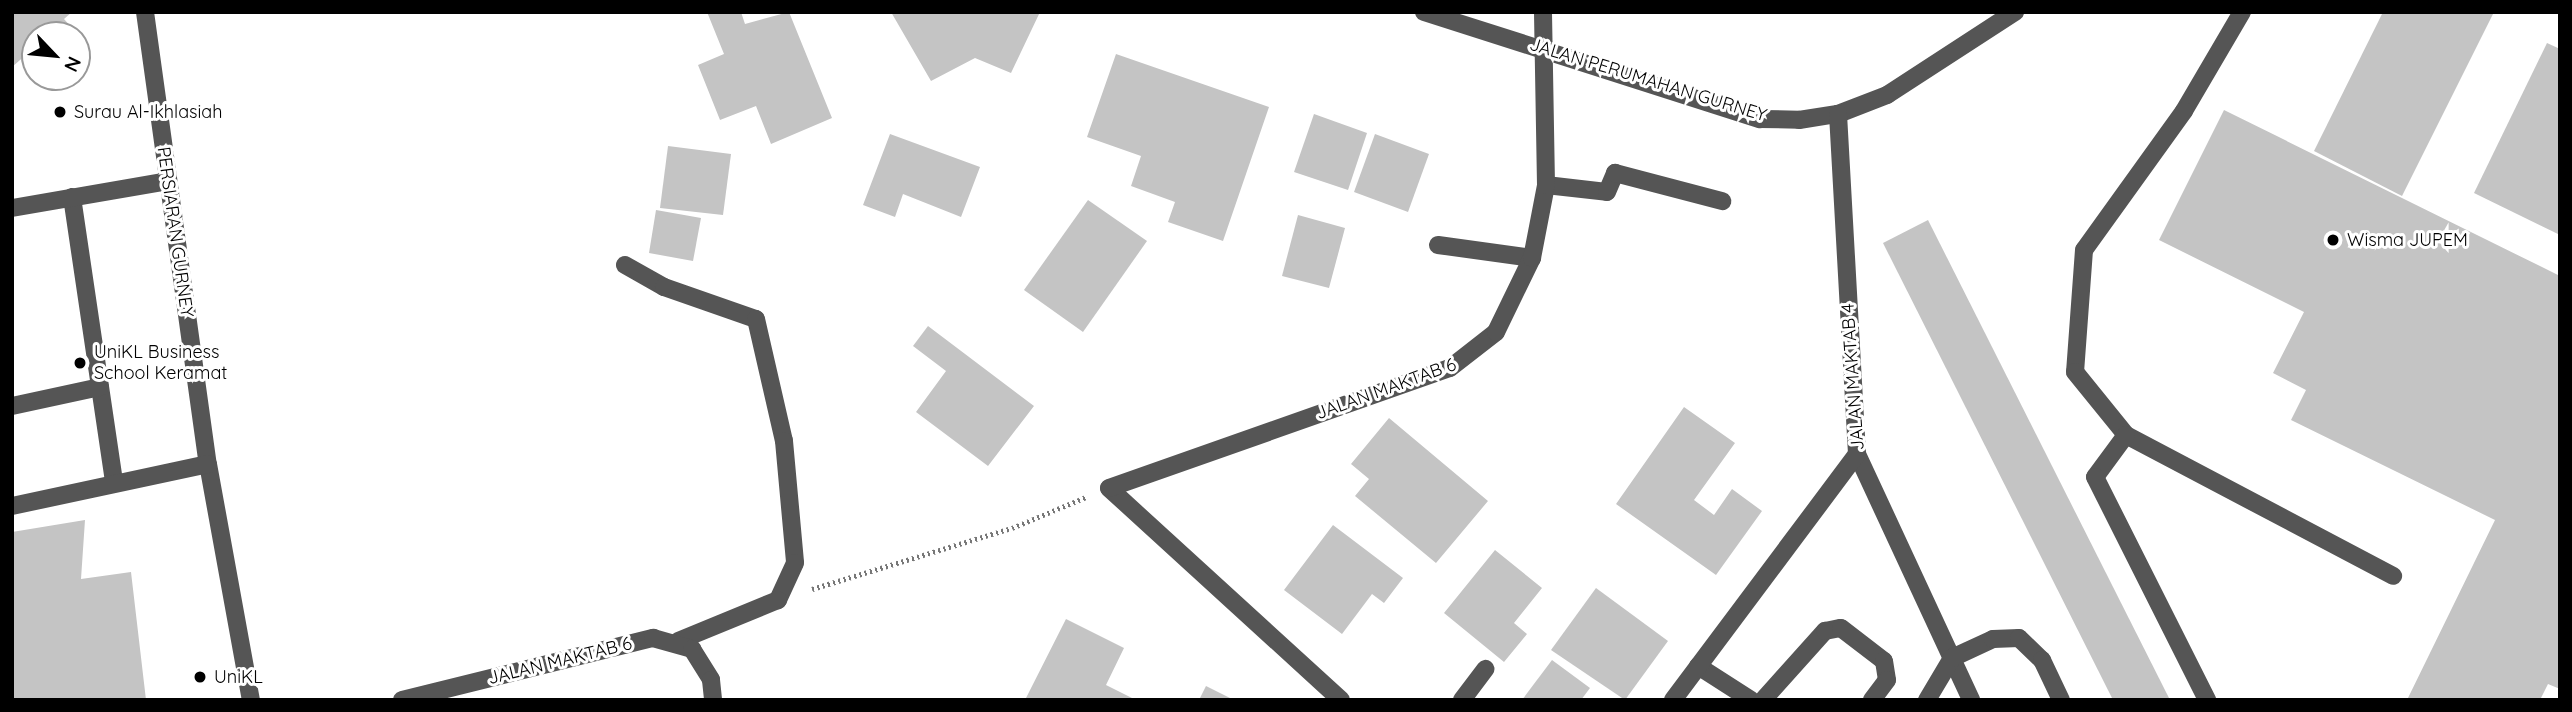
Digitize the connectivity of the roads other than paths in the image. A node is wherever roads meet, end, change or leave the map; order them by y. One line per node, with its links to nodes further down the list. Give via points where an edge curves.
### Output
1 (1424, 12): 6 (street, JALAN PERUMAHAN GURNEY)
2 (1543, 12): 6 (street, JALAN MAKTAB 6)
3 (2015, 12): 7 (street, JALAN PERUMAHAN GURNEY, via 1938,66)
4 (2242, 12): 18 (street, via 2184,111 2084,250 2075,372)
5 (144, 16): 8 (street, PERSIARAN GURNEY)
6 (1542, 48): 7 (street, JALAN PERUMAHAN GURNEY, via 1760,119); 9 (street, JALAN MAKTAB 6)
7 (1838, 114): 19 (street, JALAN MAKTAB 4)
8 (168, 181): 10 (street); 20 (street, PERSIARAN GURNEY)
9 (1546, 185): 11 (street, via 1607,192 1615,173); 14 (street, JALAN MAKTAB 6)
10 (72, 197): 12 (street); 16 (street)
11 (1722, 201)
12 (12, 208)
13 (1437, 245): 14 (street)
14 (1532, 258): 31 (street, JALAN MAKTAB 6, via 1496,332 1450,368 1109,488)
15 (625, 265): 24 (street, via 664,287 756,319 784,441 794,563 778,600)
16 (100, 387): 17 (street); 21 (street)
17 (12, 406)
18 (2126, 435): 23 (street); 40 (street, via 2095,477)
19 (1857, 454): 25 (street, JALAN MAKTAB 4); 26 (street)
20 (208, 464): 21 (street); 28 (street, PERSIARAN GURNEY)
21 (114, 483): 22 (street)
22 (12, 506)
23 (2393, 576)
24 (678, 641): 29 (street, JALAN MAKTAB 6, via 653,638); 30 (street, via 703,663)
25 (1952, 658): 37 (street); 38 (street, JALAN MAKTAB 4); 39 (street, via 1993,639 2019,638 2042,660)
26 (1698, 666): 33 (street); 34 (street)
27 (1485, 669): 32 (street)
28 (251, 700)
29 (402, 700)
30 (713, 700)
31 (1341, 700)
32 (1462, 700)
33 (1673, 700)
34 (1751, 700)
35 (1763, 700): 36 (street, via 1825,631 1841,628 1884,661 1887,680)
36 (1871, 700)
37 (1927, 700)
38 (1971, 700)
39 (2061, 700)
40 (2207, 700)

